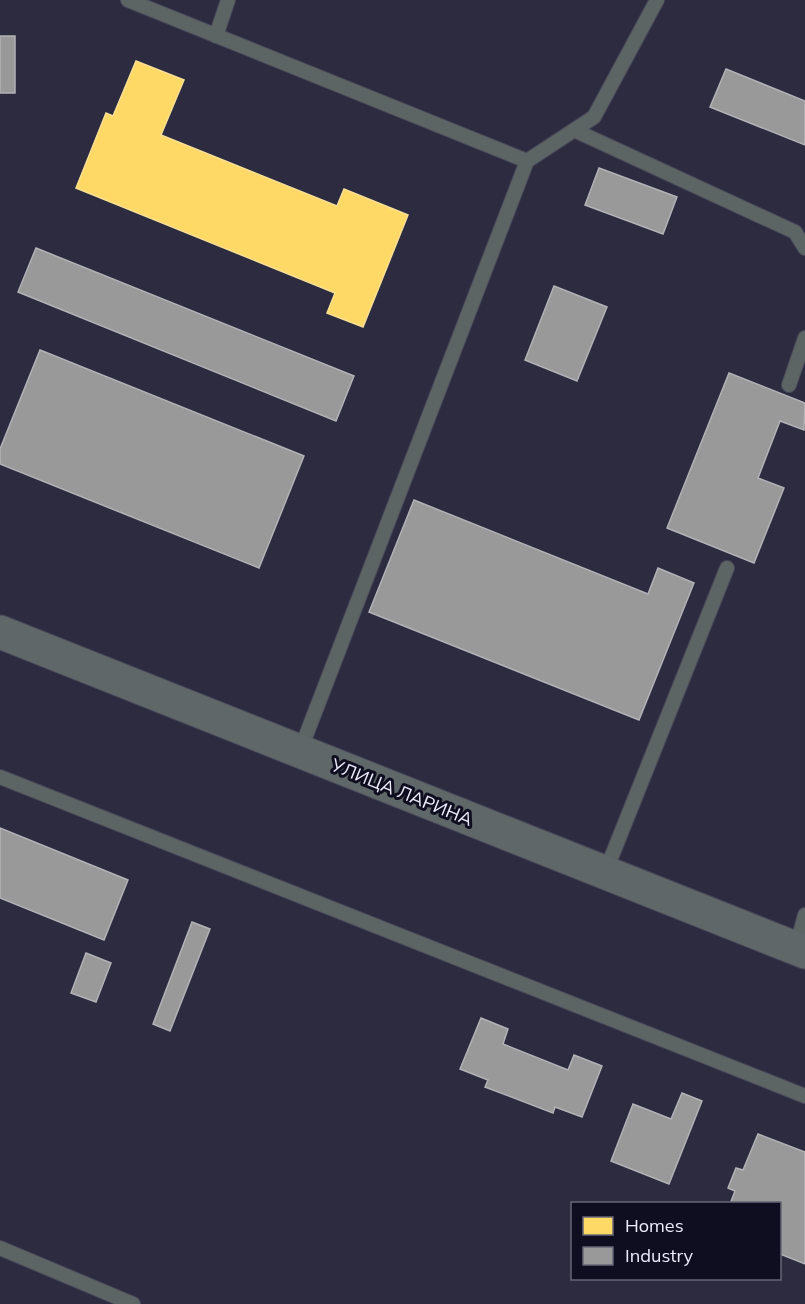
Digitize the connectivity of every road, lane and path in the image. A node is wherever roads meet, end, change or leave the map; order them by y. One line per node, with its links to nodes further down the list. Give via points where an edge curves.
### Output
1 (128, 0): 4 (lane)
2 (228, 0): 4 (lane)
3 (657, 0): 5 (lane, via 594,117)
4 (216, 36): 6 (lane)
5 (574, 130): 6 (lane); 7 (lane, via 795,232)
6 (527, 161): 12 (lane)
7 (805, 248)
8 (805, 338): 9 (lane)
9 (789, 385)
10 (727, 568): 14 (lane)
11 (0, 632): 12 (street, УЛИЦА ЛАРИНА)
12 (300, 751): 14 (street, УЛИЦА ЛАРИНА)
13 (0, 777): 17 (lane)
14 (605, 873): 16 (street, УЛИЦА ЛАРИНА)
15 (805, 915): 16 (lane)
16 (800, 950)
17 (805, 1096)
18 (0, 1248): 19 (lane)
19 (133, 1304)

